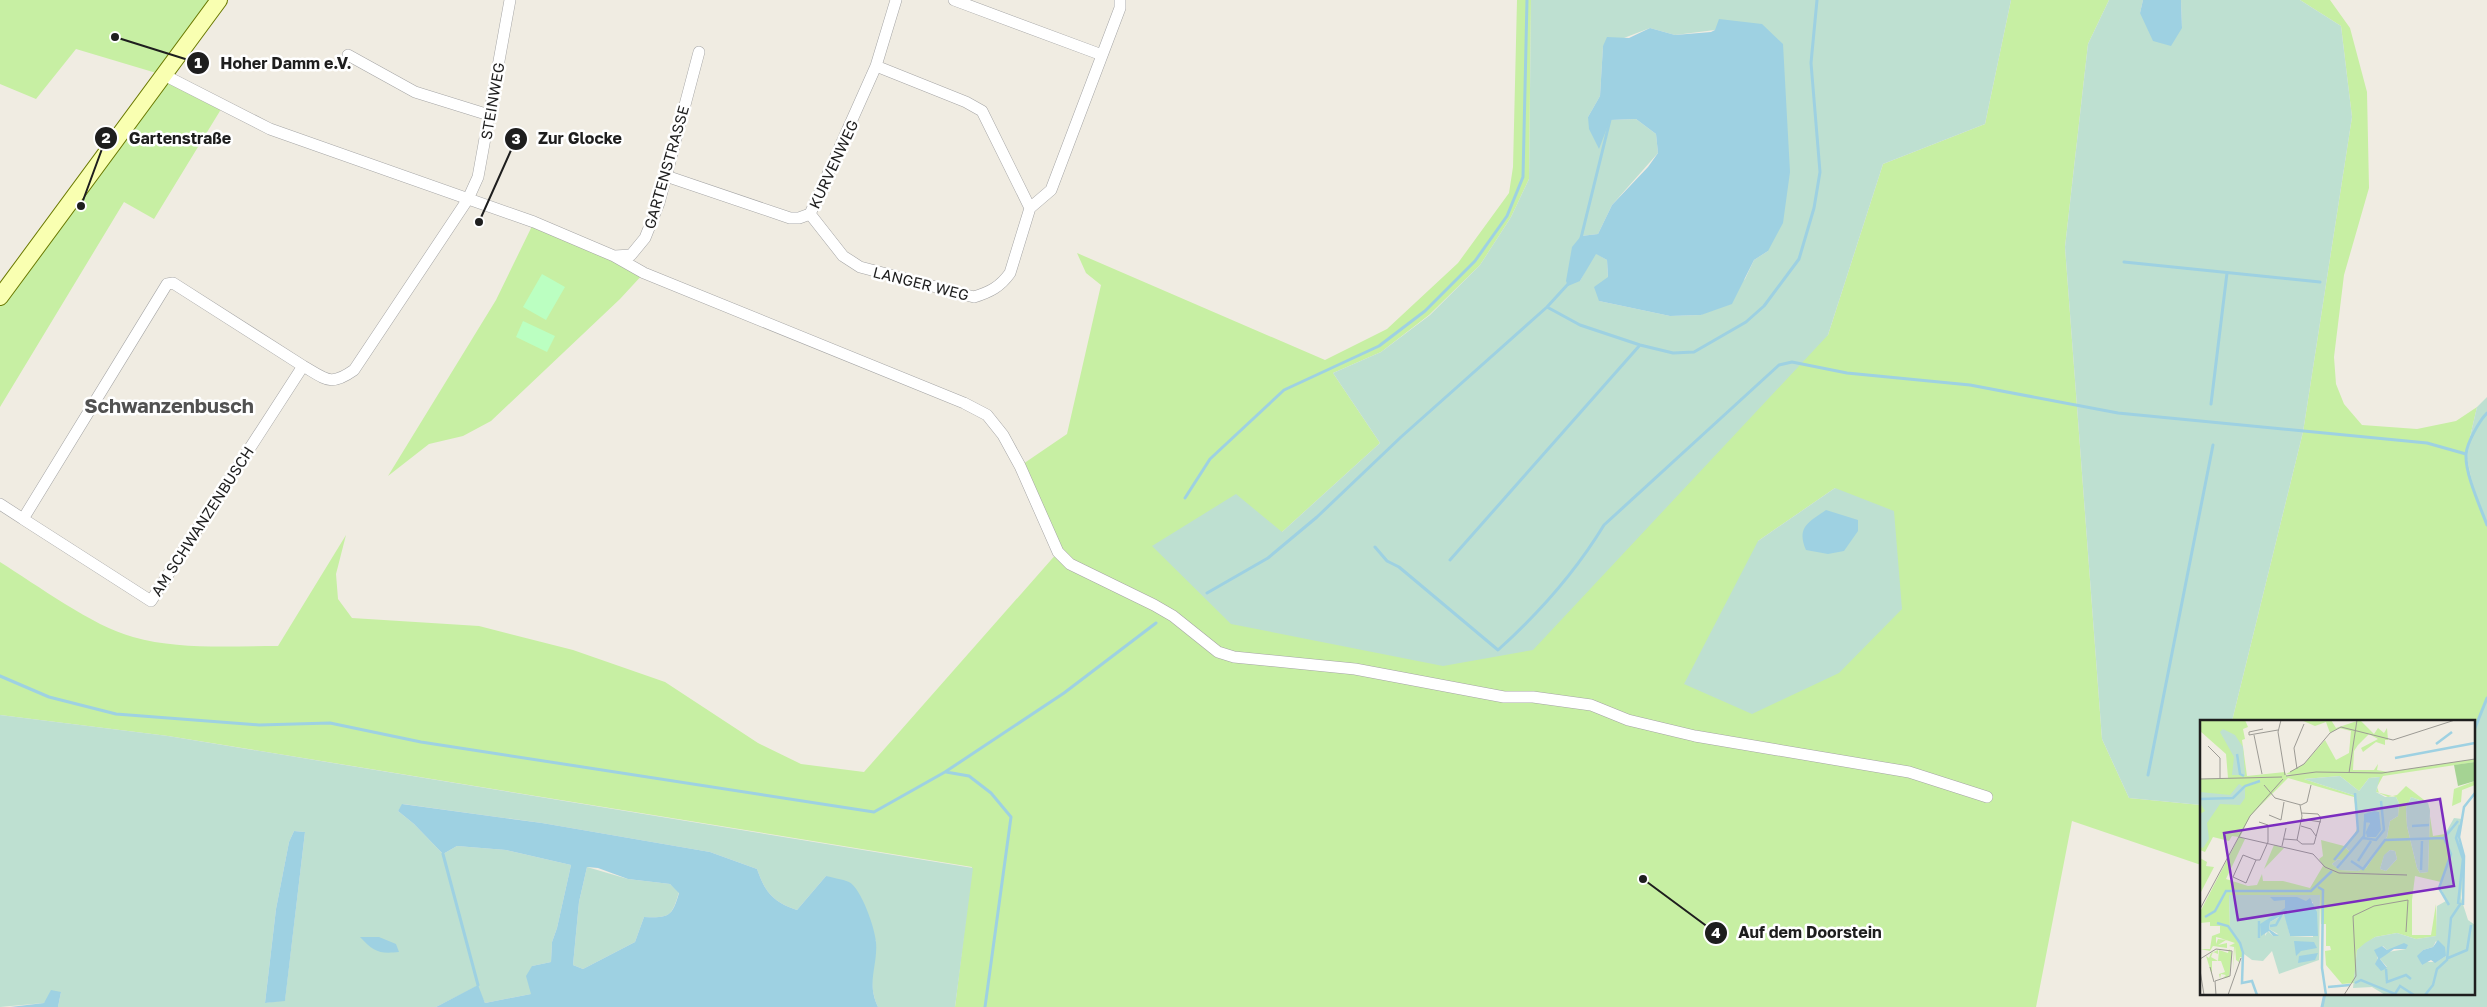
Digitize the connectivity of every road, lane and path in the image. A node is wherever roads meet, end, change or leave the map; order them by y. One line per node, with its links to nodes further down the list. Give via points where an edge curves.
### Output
1 (219, 0): 10 (main road)
2 (510, 0): 11 (street, STEINWEG)
3 (896, 0): 9 (street, KURVENWEG)
4 (954, 0): 8 (street)
5 (1120, 0): 8 (street)
6 (700, 52): 12 (street, GARTENSTRASSE)
7 (348, 55): 11 (street, via 415,92)
8 (1102, 55): 14 (street, via 1051,190)
9 (876, 66): 14 (street, via 982,111); 15 (street, KURVENWEG)
10 (164, 75): 13 (street, via 270,129); 17 (main road)
11 (489, 115): 13 (street, STEINWEG, via 478,177)
12 (666, 176): 15 (street, KURVENWEG, via 790,218); 16 (street, GARTENSTRASSE, via 645,238 631,255)
13 (468, 199): 16 (street, via 534,222); 18 (street, via 354,370 340,380 327,380)
14 (1030, 208): 15 (street, LANGER WEG, via 1010,273 990,292 974,297 860,267 844,256)
15 (810, 214)
16 (614, 256): 21 (street, via 644,273 964,403 987,416 1003,435 1020,466 1058,552 1070,564 1173,616 1218,652 1234,657 1354,669 1504,697 1533,697 1591,706 1628,720 1695,736 1909,772)
17 (0, 297)
18 (303, 366): 20 (street, AM SCHWANZENBUSCH, via 151,601); 20 (street, via 173,283 167,284)
19 (0, 504): 20 (street, AM SCHWANZENBUSCH)
20 (23, 519)
21 (1987, 797)

